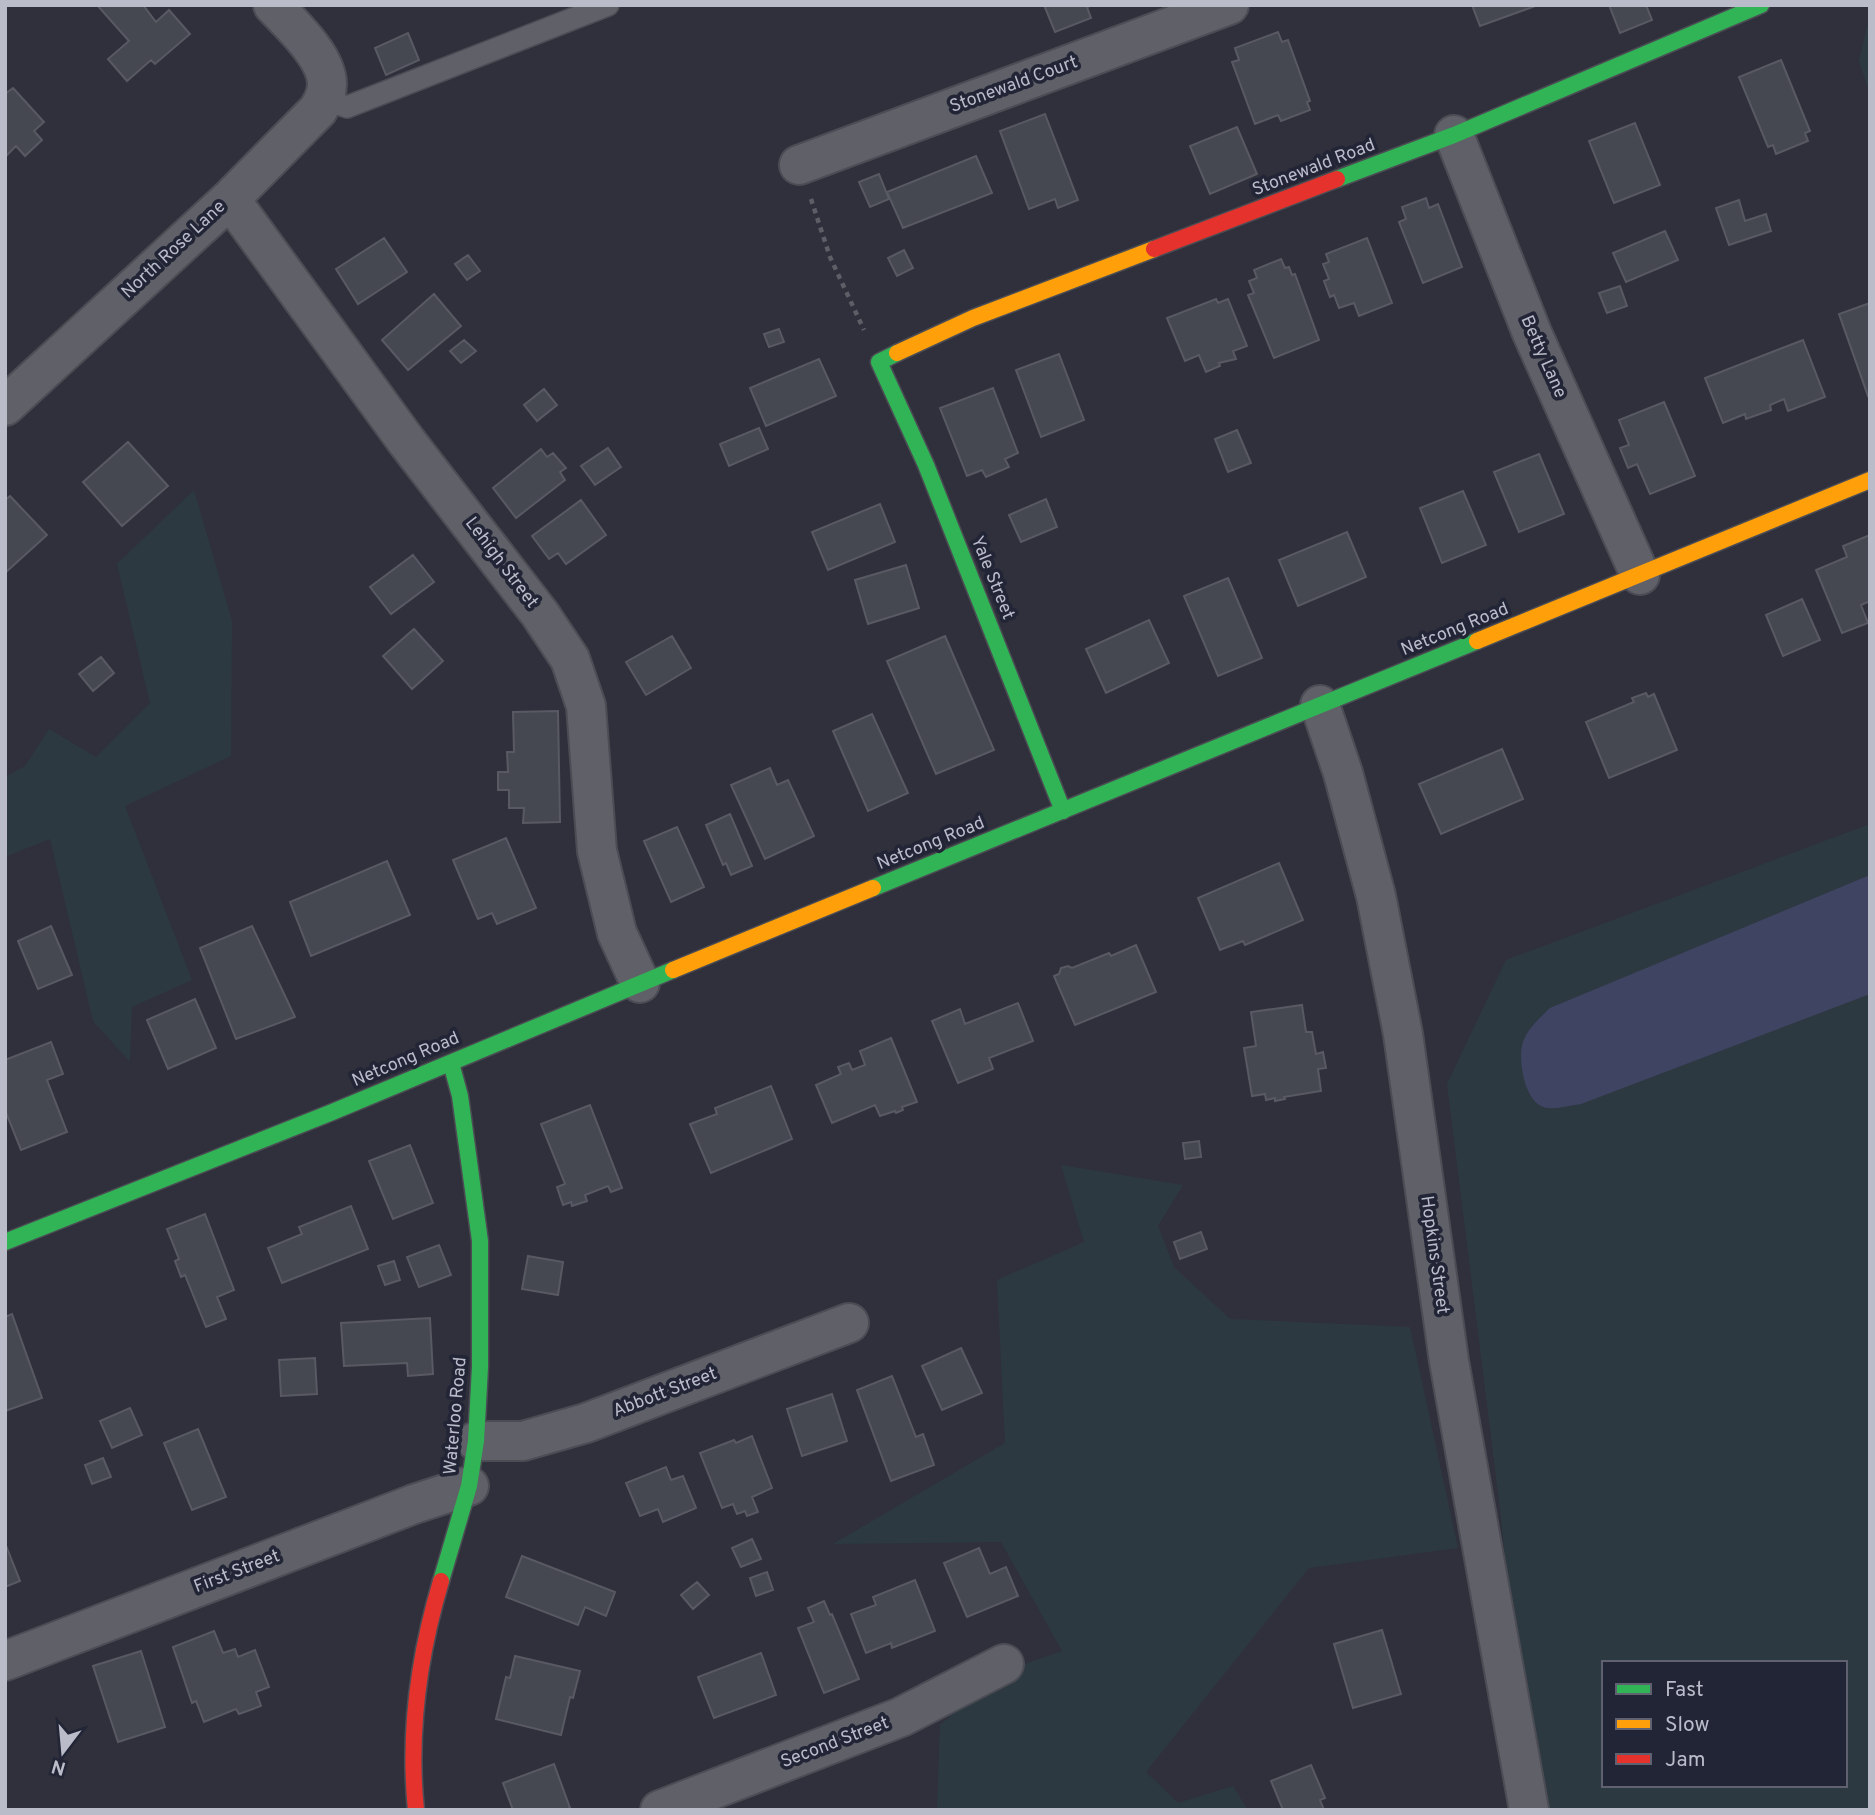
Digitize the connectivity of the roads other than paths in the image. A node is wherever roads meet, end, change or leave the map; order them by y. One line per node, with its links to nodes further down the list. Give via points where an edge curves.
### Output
1 (274, 5): 5 (street, via 321,61)
2 (608, 5): 5 (lane, via 347,107)
3 (1229, 5): 7 (street, Stonewald Court)
4 (1760, 5): 6 (street, Stonewald Road)
5 (326, 91): 8 (street, North Rose Lane, via 318,110)
6 (1454, 135): 9 (street, Stonewald Road, via 972,318); 12 (street, Betty Lane, via 1532,333)
7 (799, 165)
8 (230, 199): 10 (street, North Rose Lane); 15 (street, Lehigh Street, via 570,659 586,706 597,851 617,933)
9 (879, 362): 14 (street, Yale Street, via 926,465)
10 (5, 406)
11 (1870, 480): 12 (street, Netcong Road)
12 (1640, 575): 13 (street, Netcong Road)
13 (1320, 705): 14 (street, Netcong Road); 25 (street, Hopkins Street, via 1376,896 1404,1034 1449,1361)
14 (1063, 811): 15 (street, Netcong Road)
15 (640, 984): 16 (street, Netcong Road)
16 (451, 1063): 17 (street, Netcong Road); 19 (street, Waterloo Road, via 460,1096 480,1241)
17 (5, 1242)
18 (849, 1323): 19 (street, Abbott Street, via 586,1423 523,1441)
19 (476, 1441): 20 (street, Waterloo Road)
20 (469, 1486): 21 (street, First Street); 23 (street, Waterloo Road, via 423,1650 413,1734)
21 (5, 1661)
22 (1004, 1664): 24 (street, Second Street, via 901,1717)
23 (416, 1810)
24 (660, 1810)
25 (1530, 1810)

